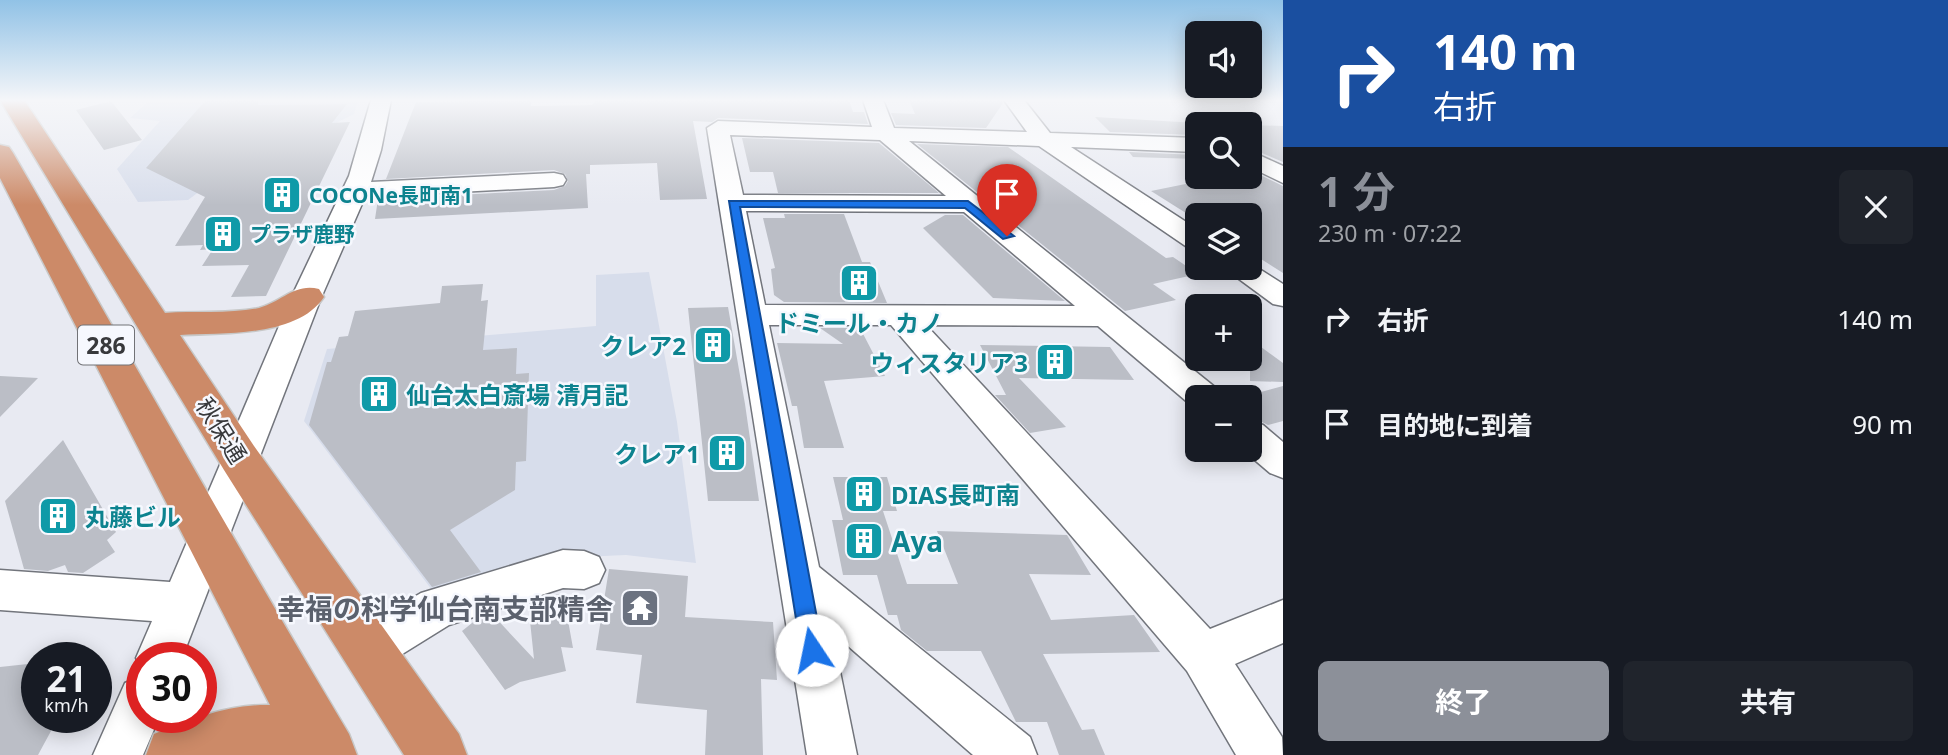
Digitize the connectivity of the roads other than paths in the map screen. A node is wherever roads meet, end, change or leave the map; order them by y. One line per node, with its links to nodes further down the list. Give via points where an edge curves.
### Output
1 (35, 135): 23 (highway, 秋保通 / 286)
2 (375, 135): 13 (street)
3 (719, 135): 14 (street)
4 (888, 135): 15 (street)
5 (944, 135): 7 (street)
6 (1040, 135): 7 (street)
7 (1043, 139): 8 (street); 16 (street)
8 (1185, 145)
9 (0, 153): 28 (highway, 286)
10 (1262, 165): 11 (street)
11 (1283, 176)
12 (554, 180): 13 (street)
13 (353, 190): 18 (street)
14 (733, 203): 15 (street); 20 (street)
15 (968, 204): 22 (street)
16 (1185, 233)
17 (1257, 280): 19 (street)
18 (307, 297): 23 (highway, via 266,319); 26 (street)
19 (1283, 297)
20 (753, 315): 21 (street); 30 (street)
21 (900, 316): 22 (street); 36 (street)
22 (1105, 316): 24 (street)
23 (157, 325): 26 (highway, 秋保通 / 286)
24 (1189, 385)
25 (1262, 445): 27 (street)
26 (239, 457): 28 (street); 35 (highway, 秋保通 / 286)
27 (1283, 463)
28 (207, 540): 32 (street); 41 (highway, 286)
29 (583, 570): 35 (street, via 563,569 437,608)
30 (798, 576): 43 (street); 44 (street)
31 (0, 590): 32 (street)
32 (183, 603): 34 (street)
33 (1283, 621): 36 (street)
34 (166, 642)
35 (367, 650): 42 (highway, 秋保通 / 286)
36 (1203, 655): 45 (street)
37 (128, 733): 38 (street)
38 (118, 755)
39 (175, 755): 40 (highway, via 258,733 286,737)
40 (312, 755)
41 (328, 755)
42 (438, 755)
43 (832, 755)
44 (1012, 755)
45 (1264, 755)

